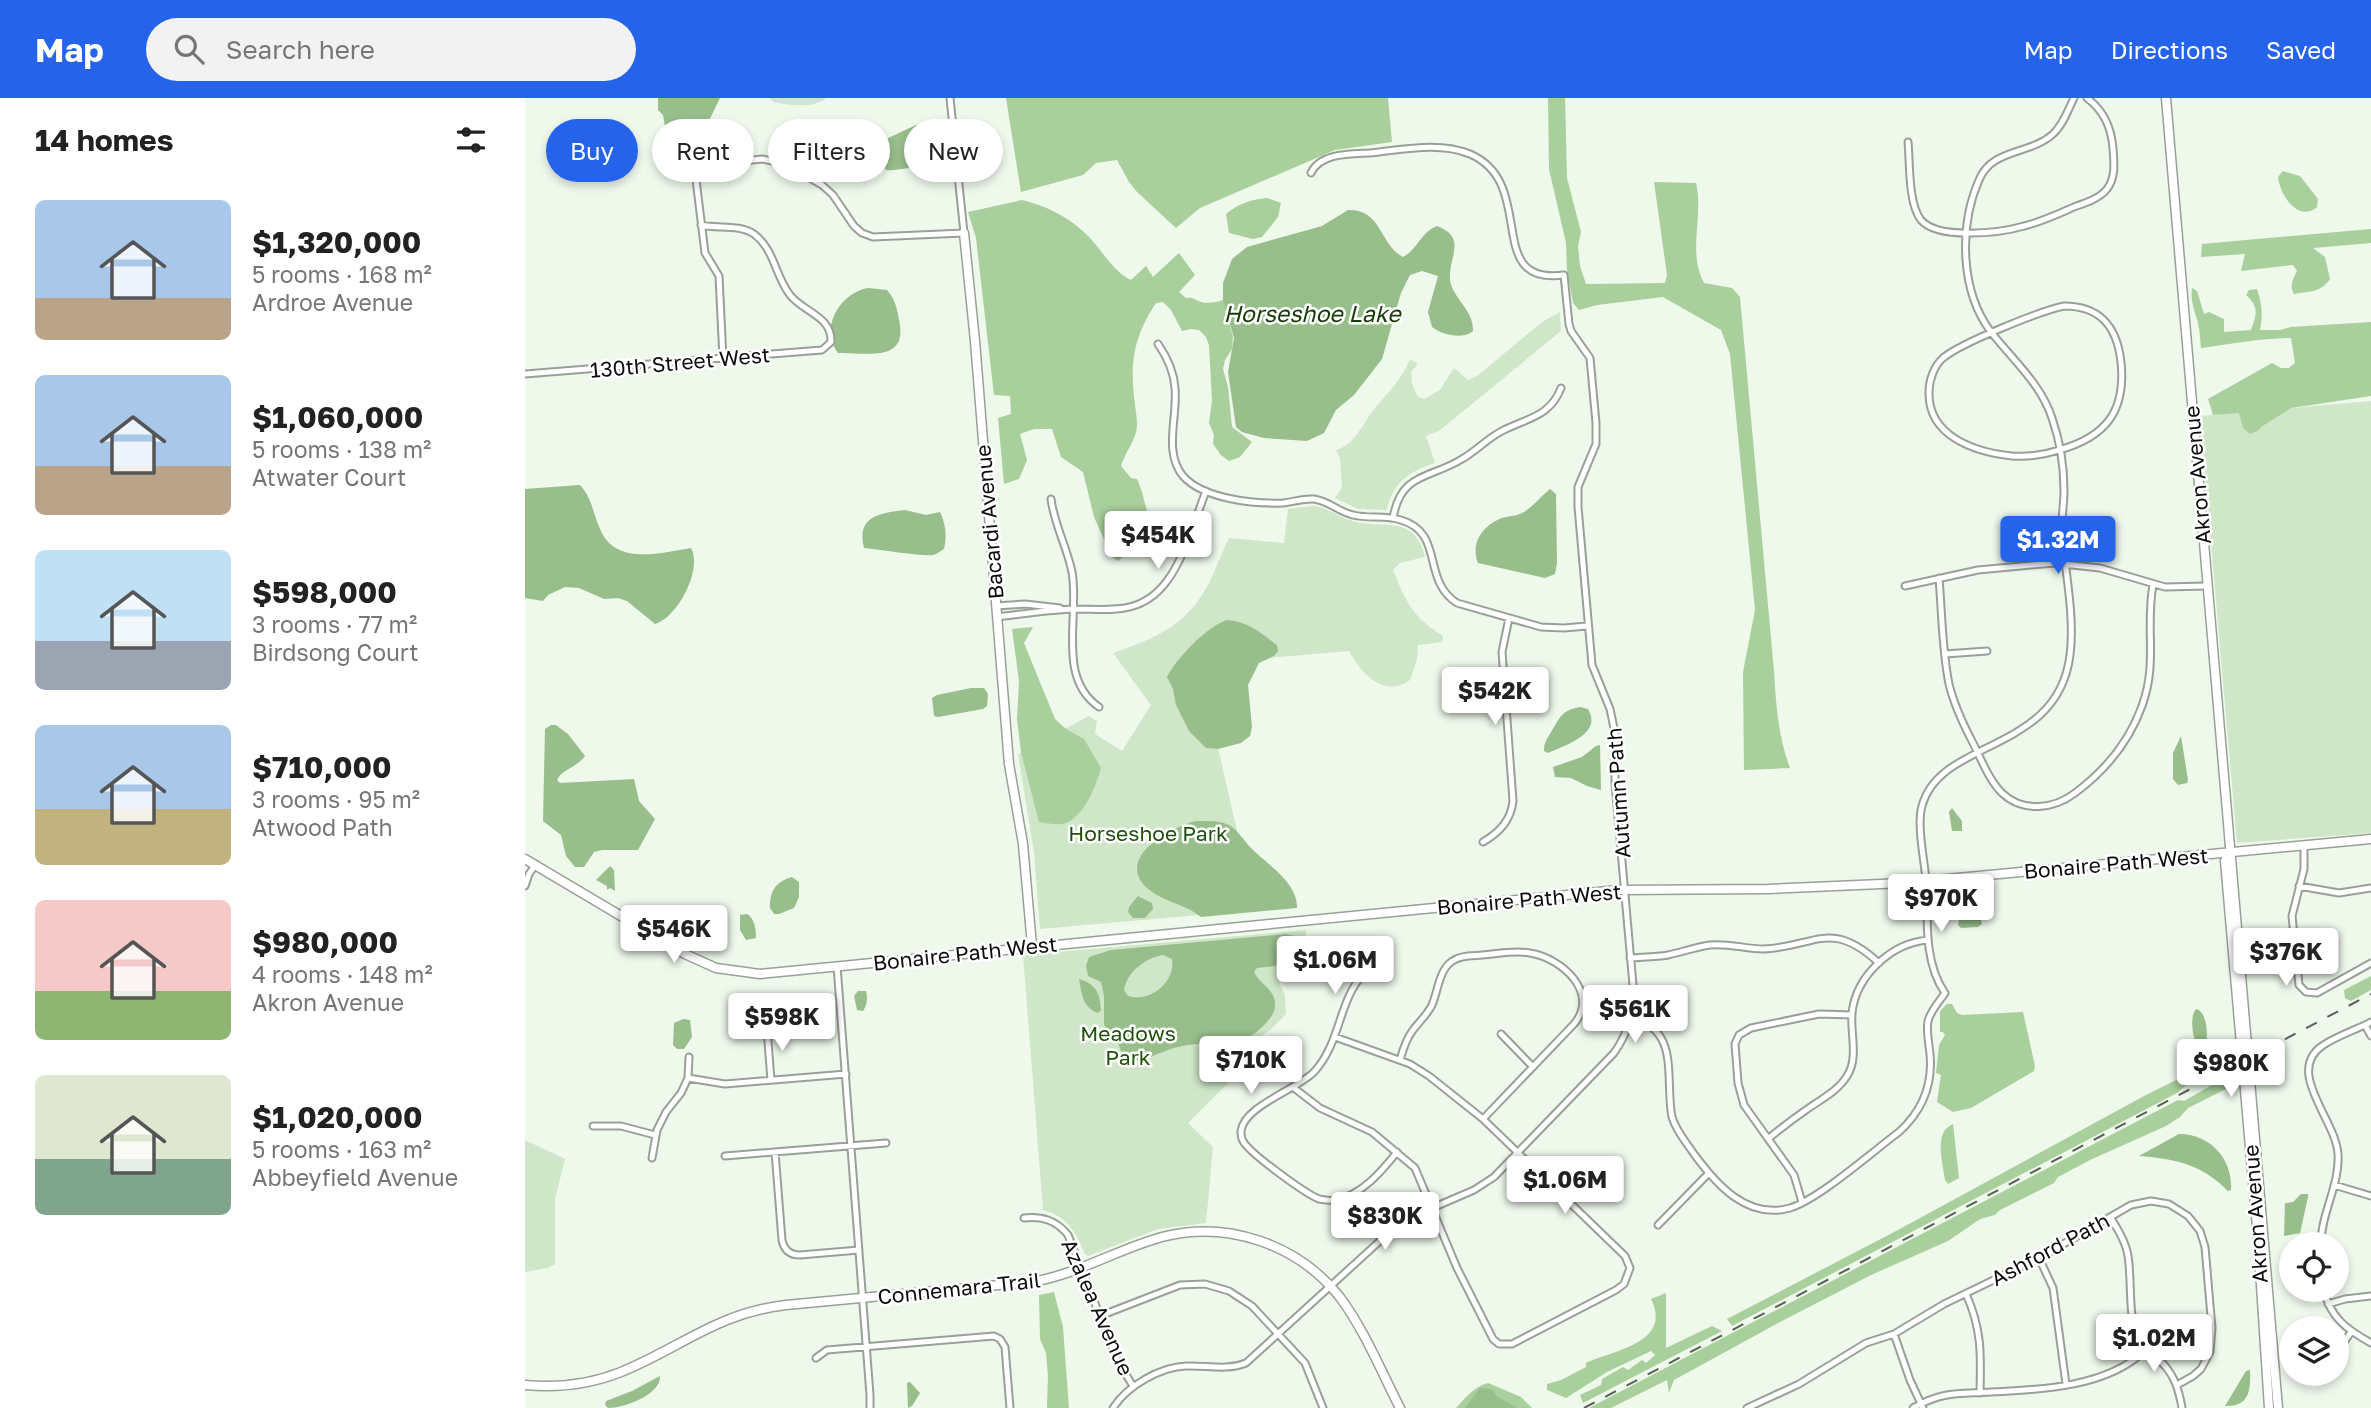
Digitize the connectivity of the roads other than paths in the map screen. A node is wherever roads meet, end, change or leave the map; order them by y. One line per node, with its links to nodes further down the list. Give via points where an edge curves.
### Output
1 (950, 98): 10 (street, Bacardi Avenue)
2 (2074, 98): 11 (street, via 2050,136 1985,168)
3 (2087, 98): 11 (street, via 2112,136 2114,169 2107,189 2093,200 2032,224)
4 (2166, 98): 25 (street, Akron Avenue)
5 (1908, 142): 11 (street, via 1918,216 1935,230)
6 (754, 160): 10 (street, via 786,164 822,185 862,233)
7 (1311, 173): 30 (street, Autumn Path, via 1323,160 1352,154 1436,147 1469,153 1501,182 1516,253 1524,267 1544,275 1564,275 1569,324 1590,358 1595,397 1596,444 1578,496)
8 (697, 182): 9 (street)
9 (701, 225): 14 (street, via 705,253 719,276); 14 (street, 130th Street West, via 753,233 775,261 790,296 830,329 831,342 823,350)
10 (964, 233): 26 (street, Bacardi Avenue)
11 (1967, 233): 12 (street, via 1971,289)
12 (1992, 333): 17 (street, via 2045,400); 17 (street, via 1949,354 1937,366 1929,396 1938,424 1961,443 2005,455); 17 (street, via 2064,306 2091,310 2111,328 2120,349 2120,400 2099,432)
13 (1158, 344): 18 (street, via 1175,388 1174,458 1186,479)
14 (723, 359): 15 (street, 130th Street West)
15 (525, 374)
16 (1561, 388): 20 (street, via 1541,415 1501,432 1457,463 1411,482 1398,498)
17 (2060, 450): 21 (street)
18 (1206, 491): 20 (street, via 1253,502 1314,499 1351,515); 27 (street, via 1174,570 1159,590 1127,608)
19 (1051, 499): 27 (street, via 1071,568)
20 (1393, 518): 29 (street, via 1410,524 1423,536 1436,578 1449,597)
21 (2065, 563): 22 (street); 23 (street, via 2100,568); 34 (street, via 2071,645 2062,684 2038,718)
22 (1939, 578): 24 (street); 32 (street)
23 (2153, 585): 25 (street); 34 (street, via 2146,693 2127,738 2093,779 2051,806 2030,806 2002,793)
24 (1905, 586)
25 (2206, 586): 38 (street, Akron Avenue)
26 (996, 606): 27 (street); 28 (street, Bacardi Avenue)
27 (1074, 609): 28 (street); 33 (street, via 1075,668 1090,701)
28 (997, 617): 47 (street, Bacardi Avenue, via 1009,764 1023,844)
29 (1509, 618): 30 (street, via 1549,628); 36 (street, via 1501,652 1514,801 1503,826)
30 (1587, 625): 45 (street, Autumn Path, via 1592,665 1613,719)
31 (1987, 651): 32 (street)
32 (1945, 654): 34 (street, via 1953,700)
33 (1099, 707)
34 (1978, 754): 41 (street, via 1941,775 1923,802)
35 (2371, 839): 37 (street, Bonaire Path West)
36 (1483, 842)
37 (2304, 846): 38 (street, Bonaire Path West); 43 (street)
38 (2229, 853): 41 (street, Bonaire Path West); 118 (street, Akron Avenue, via 2225,861); 119 (street, Akron Avenue)
39 (525, 859): 40 (street, Bonaire Path West)
40 (536, 864): 42 (street); 51 (street, Bonaire Path West, via 716,968 760,974)
41 (1926, 881): 45 (street, Bonaire Path West); 46 (street)
42 (525, 886)
43 (2299, 886): 44 (street, via 2331,892); 50 (street, via 2292,922 2297,980 2302,989 2319,992)
44 (2371, 888)
45 (1625, 890): 47 (street, Bonaire Path West); 48 (street, Autumn Path)
46 (1928, 940): 49 (street, via 1905,946); 81 (street, via 1945,993 1928,1020 1928,1091 1899,1132)
47 (1032, 946): 51 (street, Bonaire Path West)
48 (1630, 958): 49 (street, via 1710,945 1763,949 1831,938 1860,947); 54 (street, Autumn Path)
49 (1879, 963): 53 (street, via 1858,991)
50 (2371, 963)
51 (837, 966): 63 (street)
52 (1364, 973): 59 (street, via 1351,990)
53 (1852, 1015): 70 (street, via 1853,1055 1848,1075 1821,1101); 70 (street, via 1819,1014 1772,1023 1744,1031 1737,1039 1741,1096)
54 (1631, 1020): 75 (street, Autumn Path, via 1614,1053); 78 (street, via 1644,1021 1661,1038 1674,1122)
55 (2368, 1023): 58 (street); 79 (street, via 2322,1046 2308,1068 2310,1086 2336,1139)
56 (767, 1029): 65 (street)
57 (1501, 1034): 62 (street)
58 (2371, 1036)
59 (1335, 1037): 61 (street); 66 (street, via 1318,1067)
60 (689, 1057): 64 (street)
61 (1399, 1060): 62 (street, via 1408,1037 1430,1009 1448,964 1463,957 1525,952 1546,957 1573,978 1583,1000 1578,1019); 67 (street, via 1423,1072)
62 (1533, 1067): 67 (street)
63 (846, 1074): 65 (street); 72 (street)
64 (688, 1078): 65 (street, via 725,1084); 69 (street)
65 (771, 1080)
66 (1294, 1088): 74 (street, via 1320,1108 1366,1128); 74 (street, via 1260,1106 1241,1132 1245,1144 1260,1158 1307,1192 1324,1200 1340,1199 1370,1182)
67 (1483, 1119): 75 (street)
68 (593, 1126): 69 (street, via 621,1126)
69 (655, 1135): 77 (street)
70 (1767, 1139): 81 (street, via 1794,1175)
71 (886, 1143): 72 (street)
72 (850, 1146): 73 (street); 87 (street)
73 (775, 1152): 76 (street); 87 (street, via 786,1250 800,1255)
74 (1397, 1152): 82 (street, via 1418,1172)
75 (1518, 1153): 82 (street, Autumn Path, via 1485,1184); 82 (street, via 1622,1253 1629,1274 1624,1284 1506,1345 1499,1344 1457,1268)
76 (725, 1156)
77 (652, 1158)
78 (1708, 1174): 81 (street, via 1731,1196 1753,1206 1782,1209); 85 (street)
79 (2334, 1185): 80 (street); 86 (street)
80 (2371, 1196)
81 (1803, 1202)
82 (1433, 1208): 90 (street, Autumn Path, via 1393,1229)
83 (2111, 1217): 88 (street, Ashford Path); 102 (street, via 2127,1251 2135,1330); 106 (street, Ashford Path, via 2140,1203 2164,1203 2188,1216 2202,1236 2212,1328 2210,1352 2201,1369)
84 (1024, 1218): 89 (street, Azalea Avenue, via 1045,1218 1063,1229)
85 (1658, 1225)
86 (2322, 1232)
87 (859, 1250): 93 (street)
88 (2039, 1258): 91 (street, Ashford Path); 104 (street, via 2053,1288)
89 (1081, 1268): 90 (street, Connemara Trail, via 1166,1236 1215,1232 1284,1251); 93 (street, Connemara Trail, via 1032,1282); 95 (street, Azalea Avenue)
90 (1329, 1286): 97 (street, Autumn Path); 114 (street, Connemara Trail, via 1353,1318)
91 (1966, 1294): 98 (street, Ashford Path); 108 (street, via 1979,1330)
92 (2371, 1296): 94 (street)
93 (862, 1298): 101 (street); 105 (street, Connemara Trail, via 752,1311 712,1325 612,1375 574,1384)
94 (2328, 1304): 96 (street)
95 (1100, 1316): 97 (street, via 1171,1288 1205,1284 1240,1297); 107 (street, Azalea Avenue, via 1119,1365)
96 (2351, 1332): 99 (street); 100 (street)
97 (1278, 1334): 107 (street, Autumn Path, via 1240,1366 1179,1366); 113 (street, via 1305,1363)
98 (1894, 1334): 109 (street); 115 (street, Ashford Path, via 1866,1343 1800,1384)
99 (2349, 1335)
100 (2371, 1343)
101 (866, 1346): 103 (street, via 827,1350); 110 (street); 111 (street, via 997,1337 1005,1347)
102 (2145, 1350): 104 (street, via 2111,1373); 106 (street, via 2164,1365)
103 (816, 1357)
104 (2066, 1384): 108 (street)
105 (525, 1385)
106 (2177, 1385): 117 (street)
107 (1133, 1386): 112 (street)
108 (1980, 1393): 109 (street, via 1952,1393)
109 (1921, 1406): 116 (street)
110 (870, 1408)
111 (1010, 1408)
112 (1113, 1408)
113 (1323, 1408)
114 (1399, 1408)
115 (1747, 1408)
116 (1913, 1408)
117 (2182, 1408)
118 (2269, 1408)
119 (2278, 1408)

